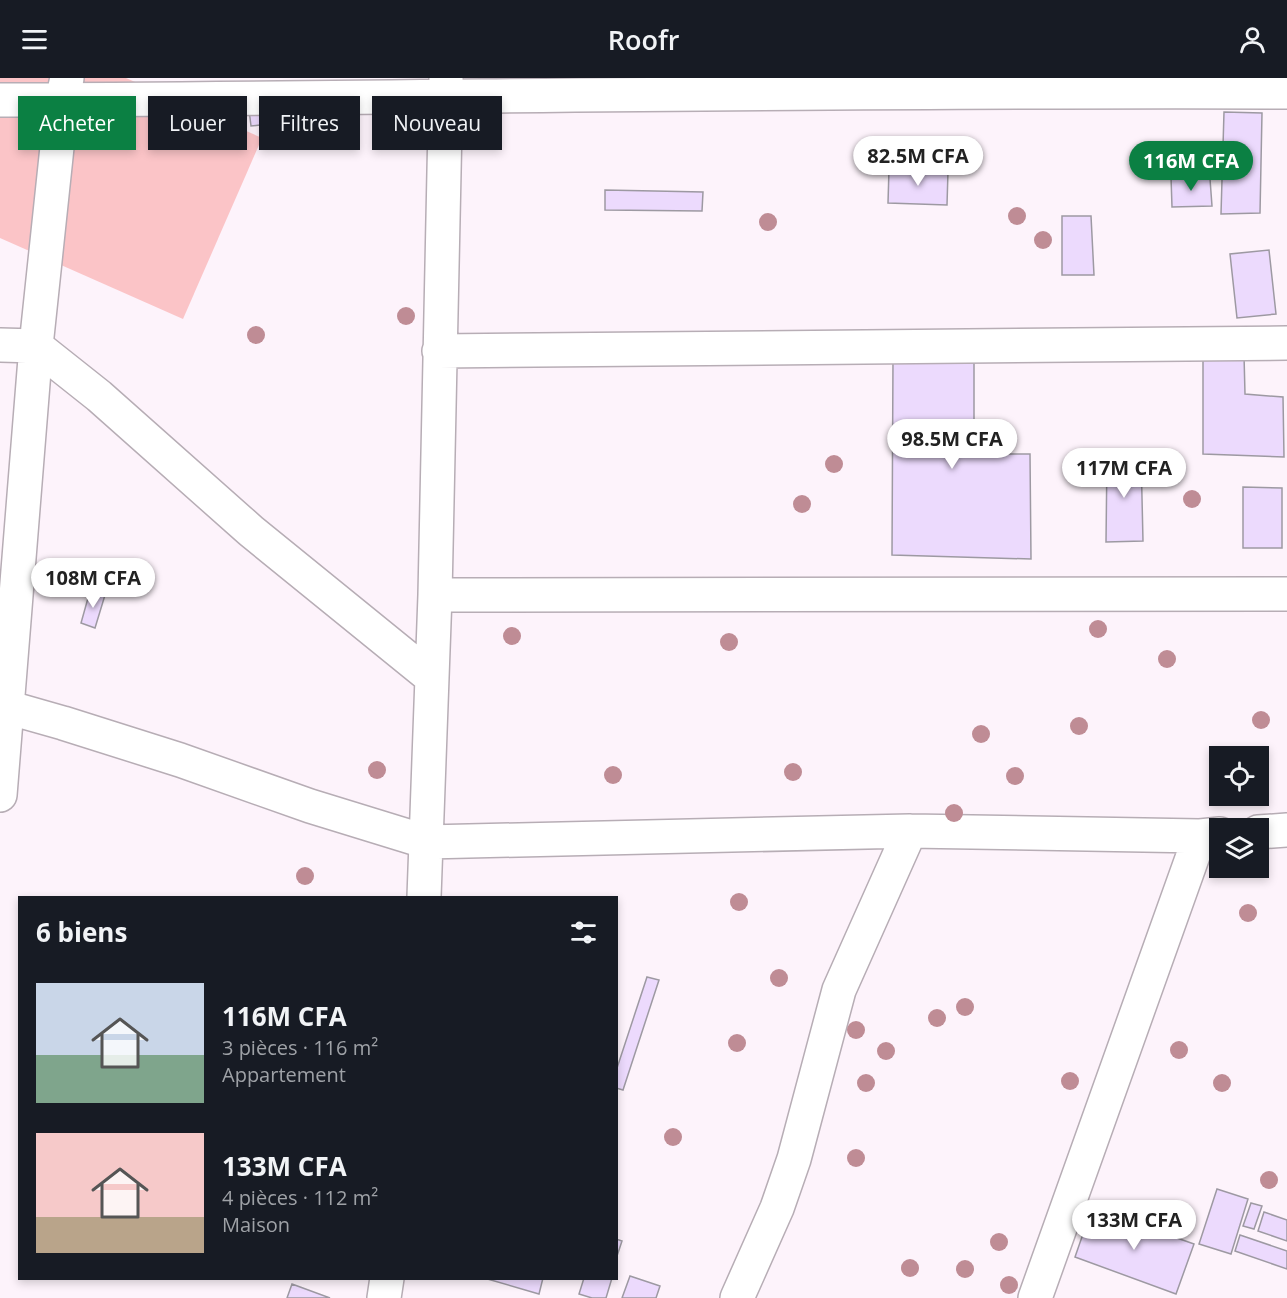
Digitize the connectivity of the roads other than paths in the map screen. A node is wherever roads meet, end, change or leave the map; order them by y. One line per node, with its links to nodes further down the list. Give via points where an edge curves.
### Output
1 (1041, 85): 2 (street); 5 (street)
2 (761, 86): 3 (street)
3 (446, 88): 4 (street); 10 (street)
4 (64, 89): 6 (street); 9 (street)
5 (1287, 93)
6 (0, 100)
7 (1287, 343): 10 (street)
8 (0, 345): 9 (street)
9 (36, 346): 13 (street, via 99,396 251,531); 14 (street)
10 (439, 351): 12 (street)
11 (1287, 594): 12 (street)
12 (435, 595): 13 (street)
13 (432, 678): 21 (street)
14 (4, 706): 15 (street); 21 (street)
15 (0, 795)
16 (1287, 830): 18 (street)
17 (910, 831): 19 (street); 21 (street); 25 (street, via 839,990 794,1159)
18 (1269, 831)
19 (1209, 835)
20 (1209, 838): 26 (street)
21 (427, 842): 22 (street)
22 (424, 896)
23 (387, 1280): 24 (street)
24 (384, 1298)
25 (737, 1298)
26 (1035, 1298)

